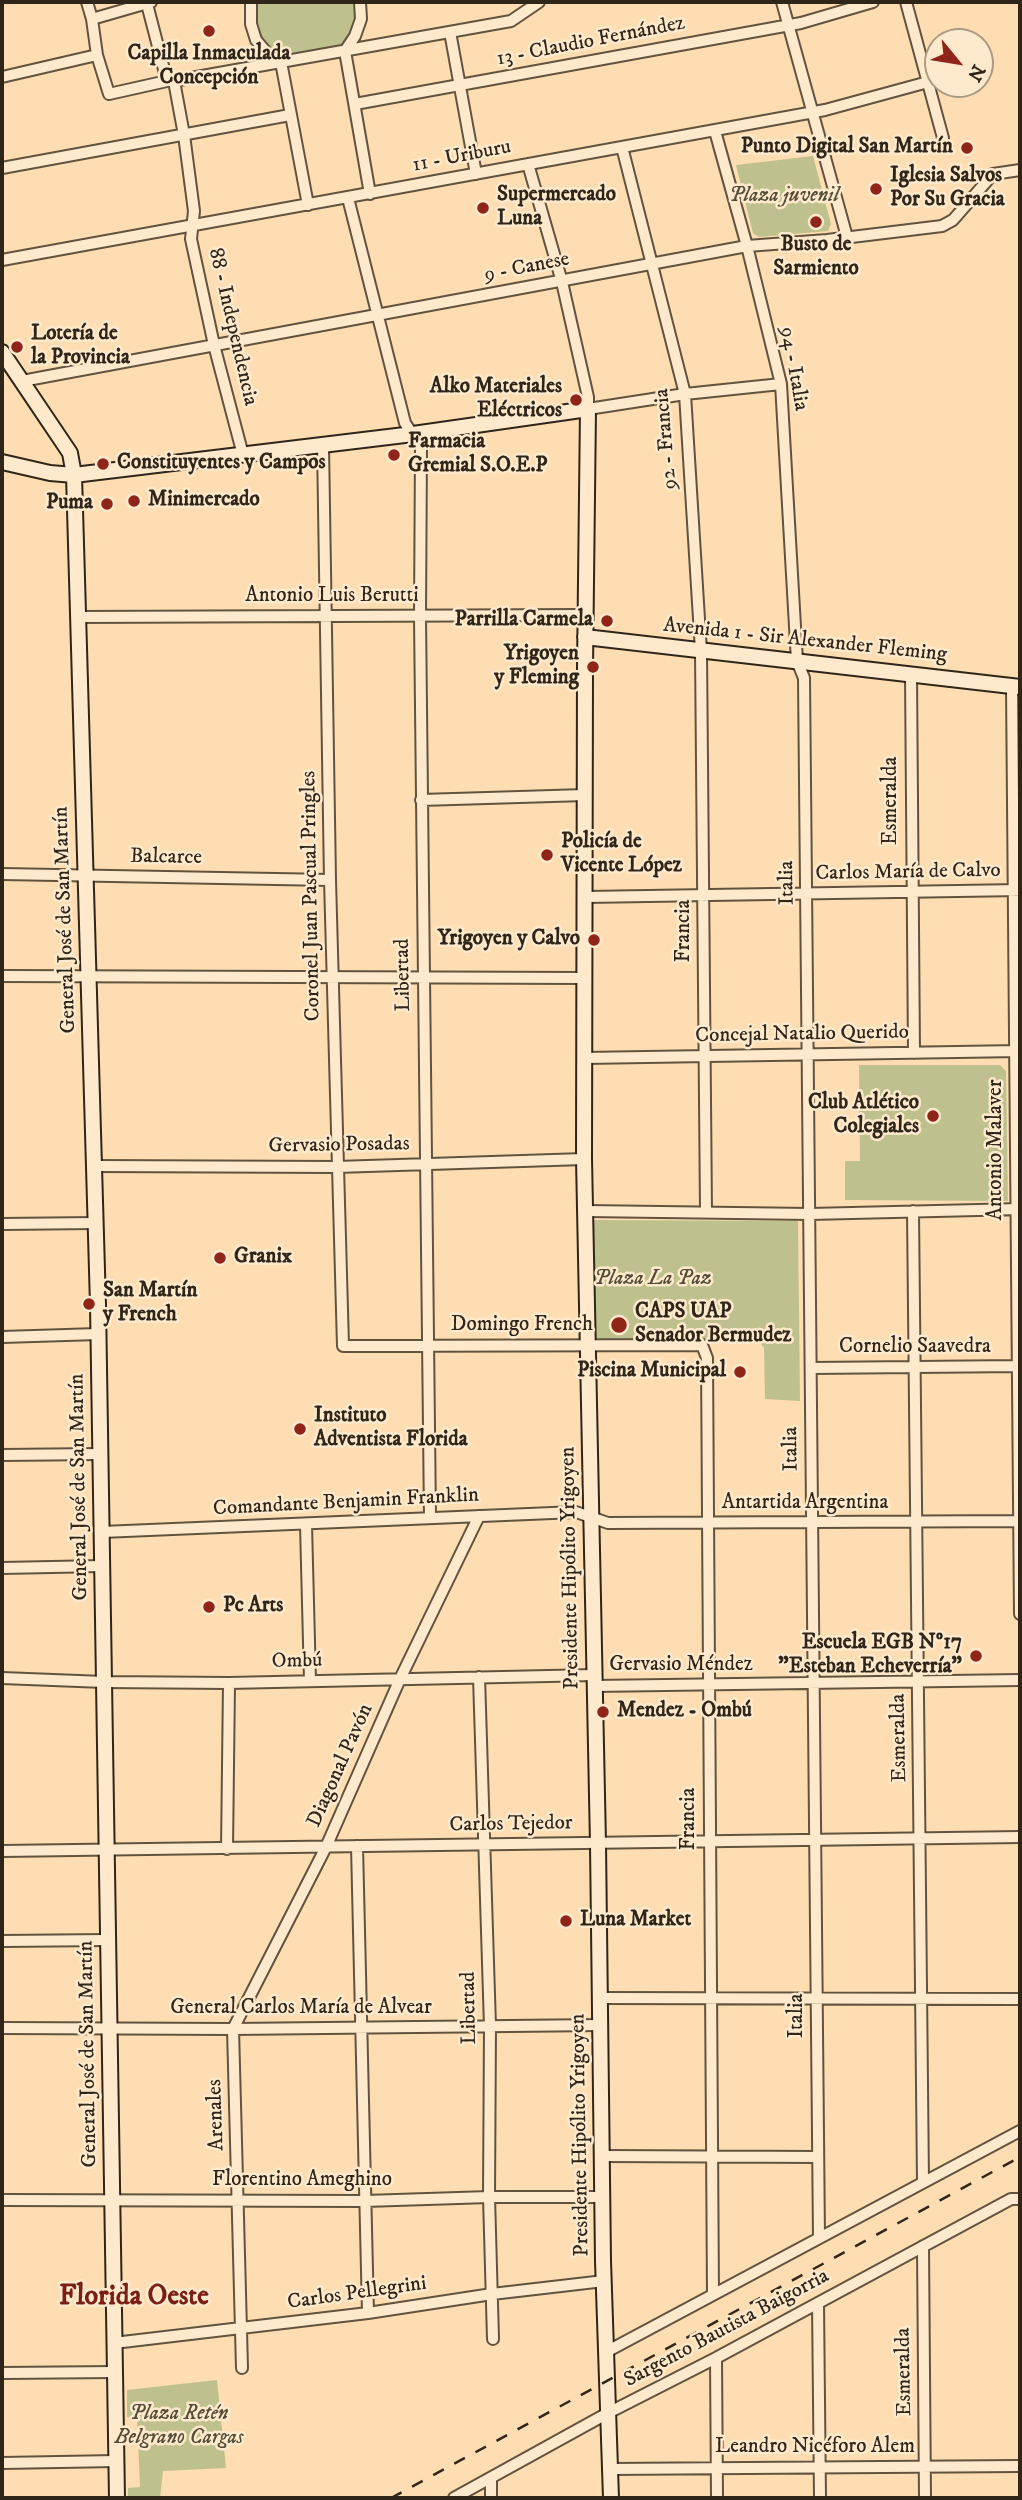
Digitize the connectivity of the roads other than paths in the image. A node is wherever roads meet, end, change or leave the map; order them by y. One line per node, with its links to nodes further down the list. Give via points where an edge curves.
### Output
1 (87, 2): 9 (street)
2 (251, 2): 14 (street, via 257,40)
3 (360, 2): 12 (street, via 358,28)
4 (539, 2): 11 (street, via 511,21)
5 (782, 2): 10 (street)
6 (873, 2): 10 (street, 13 - Claudio Fernández)
7 (906, 2): 15 (street)
8 (149, 3): 9 (street); 17 (street, 88 - Independencia)
9 (92, 19): 13 (street)
10 (788, 25): 19 (street, 13 - Claudio Fernández); 22 (street)
11 (450, 32): 12 (street); 19 (street)
12 (345, 51): 14 (street); 21 (street)
13 (97, 55): 16 (street); 17 (street, via 109,94)
14 (281, 62): 17 (street); 23 (street)
15 (924, 67)
16 (2, 77)
17 (171, 81): 25 (street, 88 - Independencia)
18 (924, 83): 22 (street, 11 - Uriburu)
19 (458, 87): 21 (street, 13 - Claudio Fernández); 31 (street)
20 (932, 98): 26 (street)
21 (355, 104): 32 (street)
22 (812, 113): 24 (street, 11 - Uriburu); 36 (street)
23 (290, 115): 25 (street); 34 (street)
24 (715, 131): 27 (street, 11 - Uriburu); 37 (street, 94 - Italia)
25 (184, 135): 29 (street); 35 (street, 88 - Independencia)
26 (943, 138)
27 (622, 147): 28 (street, 11 - Uriburu); 39 (street, 92 - Francia)
28 (528, 164): 31 (street, 11 - Uriburu); 40 (street)
29 (2, 168)
30 (1020, 170): 36 (street, 9 - Canese, via 993,174 953,220 942,226)
31 (476, 174): 32 (street, 11 - Uriburu)
32 (370, 194): 33 (street, 11 - Uriburu)
33 (348, 198): 34 (street, 11 - Uriburu); 41 (street, Libertad)
34 (309, 205): 35 (street, 11 - Uriburu)
35 (192, 225): 38 (street, 11 - Uriburu); 42 (street, 88 - Independencia, via 191,239)
36 (847, 237): 37 (street, 9 - Canese)
37 (747, 246): 39 (street, 9 - Canese); 45 (street, 94 - Italia)
38 (2, 260)
39 (653, 264): 40 (street, 9 - Canese); 46 (street, 92 - Francia)
40 (562, 282): 41 (street, 9 - Canese); 47 (street)
41 (379, 315): 42 (street, 9 - Canese); 48 (street, Libertad, via 405,423)
42 (214, 345): 44 (street, 9 - Canese); 50 (street, 88 - Independencia)
43 (2, 352): 44 (street, General José de San Martín)
44 (22, 381): 52 (street, General José de San Martín, via 70,453)
45 (781, 384): 46 (street); 59 (street, 94 - Italia)
46 (685, 394): 47 (street); 58 (street, 92 - Francia)
47 (588, 409): 48 (street); 53 (street, Presidente Hipólito Yrigoyen)
48 (413, 435): 49 (street); 56 (street, Libertad, via 421,447)
49 (323, 445): 50 (street); 54 (street, Coronel Juan Pascual Pringles)
50 (243, 455): 52 (street)
51 (2, 462): 52 (street)
52 (74, 475): 55 (street, General José de San Martín)
53 (585, 615): 56 (street, Antonio Luis Berutti); 57 (street, Presidente Hipólito Yrigoyen)
54 (326, 616): 55 (street, Antonio Luis Berutti); 56 (street, Antonio Luis Berutti); 66 (street, Coronel Juan Pascual Pringles)
55 (79, 617): 65 (street, General José de San Martín)
56 (419, 617): 63 (street, Libertad)
57 (585, 638): 58 (street, Avenida 1 - Sir Alexander Fleming); 62 (street, Presidente Hipólito Yrigoyen)
58 (701, 650): 59 (street, Avenida 1 - Sir Alexander Fleming); 71 (street, Francia)
59 (797, 662): 60 (street, Avenida 1 - Sir Alexander Fleming); 69 (street, Italia, via 804,678)
60 (911, 674): 61 (street, Avenida 1 - Sir Alexander Fleming); 68 (street, Esmeralda)
61 (1016, 686): 67 (street, Antonio Malaver)
62 (585, 795): 63 (street); 70 (street, Presidente Hipólito Yrigoyen)
63 (421, 800): 76 (street, Libertad)
64 (2, 874): 65 (street, Balcarce)
65 (86, 876): 66 (street, Balcarce); 73 (street, General José de San Martín)
66 (330, 880): 74 (street, Coronel Juan Pascual Pringles)
67 (1017, 890): 68 (street, Carlos María de Calvo); 77 (street, Antonio Malaver)
68 (912, 892): 69 (street, Carlos María de Calvo); 78 (street, Esmeralda)
69 (807, 894): 71 (street, Carlos María de Calvo); 80 (street, Italia)
70 (586, 897): 71 (street, Carlos María de Calvo); 75 (street, Presidente Hipólito Yrigoyen)
71 (704, 897): 79 (street, Francia)
72 (2, 976): 73 (street)
73 (90, 977): 74 (street); 84 (street, General José de San Martín)
74 (334, 977): 76 (street); 85 (street, Coronel Juan Pascual Pringles)
75 (585, 978): 76 (street); 81 (street, Presidente Hipólito Yrigoyen)
76 (424, 979): 83 (street, Libertad)
77 (1018, 1051): 78 (street, Concejal Natalio Querido); 86 (street, Antonio Malaver)
78 (914, 1053): 80 (street, Concejal Natalio Querido)
79 (705, 1056): 80 (street, Concejal Natalio Querido); 81 (street, Concejal Natalio Querido); 89 (street, Francia)
80 (808, 1056): 90 (street, Italia)
81 (584, 1058): 82 (street, Presidente Hipólito Yrigoyen)
82 (584, 1159): 83 (street, Gervasio Posadas); 88 (street, Presidente Hipólito Yrigoyen)
83 (426, 1164): 85 (street, Gervasio Posadas); 98 (street, Libertad)
84 (94, 1166): 85 (street, Gervasio Posadas); 91 (street, General José de San Martín)
85 (337, 1167): 97 (street, Coronel Juan Pascual Pringles)
86 (1018, 1209): 87 (street); 99 (street, Antonio Malaver)
87 (913, 1210): 90 (street); 100 (street, Esmeralda)
88 (586, 1211): 89 (street); 95 (street, Presidente Hipólito Yrigoyen)
89 (706, 1212): 90 (street)
90 (810, 1214): 101 (street, Italia)
91 (96, 1223): 92 (street); 93 (street, General José de San Martín)
92 (2, 1224)
93 (98, 1334): 94 (street); 102 (street, General José de San Martín)
94 (2, 1337)
95 (589, 1345): 96 (street, Domingo French); 98 (street, Domingo French); 105 (street, Presidente Hipólito Yrigoyen)
96 (702, 1345): 109 (street, Francia, via 707,1358)
97 (343, 1346): 98 (street, Domingo French)
98 (428, 1346): 106 (street, Libertad)
99 (1019, 1366): 100 (street, Cornelio Saavedra); 107 (street, Antonio Malaver)
100 (915, 1367): 101 (street, Cornelio Saavedra); 108 (street, Esmeralda)
101 (811, 1368): 110 (street, Italia)
102 (100, 1454): 103 (street); 112 (street, General José de San Martín)
103 (2, 1455)
104 (479, 1516): 105 (street, Comandante Benjamin Franklin, via 576,1512); 106 (street, Comandante Benjamin Franklin); 118 (street, Diagonal Pavón)
105 (591, 1517): 109 (street, Antartida Argentina, via 608,1523); 119 (street, Presidente Hipólito Yrigoyen)
106 (430, 1518): 111 (street, Comandante Benjamin Franklin)
107 (1020, 1521): 108 (street, Antartida Argentina); 115 (street, Antonio Malaver)
108 (916, 1522): 110 (street, Antartida Argentina); 124 (street, Esmeralda)
109 (707, 1523): 110 (street, Antartida Argentina); 126 (street, Francia)
110 (813, 1523): 125 (street, Italia)
111 (306, 1525): 112 (street, Comandante Benjamin Franklin); 120 (street)
112 (102, 1532): 113 (street, General José de San Martín)
113 (102, 1566): 114 (street); 122 (street, General José de San Martín)
114 (2, 1568)
115 (1020, 1614)
116 (479, 1676): 118 (street, Ombú); 119 (street, Ombú); 132 (street, Libertad)
117 (2, 1678): 122 (street, Ombú)
118 (400, 1679): 120 (street, Ombú); 134 (street, Diagonal Pavón)
119 (594, 1680): 126 (street, Gervasio Méndez); 131 (street, Presidente Hipólito Yrigoyen)
120 (310, 1681): 123 (street, Ombú)
121 (1020, 1681): 124 (street, Gervasio Méndez)
122 (104, 1682): 123 (street, Ombú); 136 (street, General José de San Martín)
123 (229, 1682): 135 (street)
124 (918, 1682): 125 (street, Gervasio Méndez); 128 (street, Esmeralda)
125 (814, 1684): 126 (street, Gervasio Méndez); 129 (street, Italia)
126 (708, 1686): 130 (street, Francia)
127 (1020, 1837): 128 (street, Carlos Tejedor)
128 (920, 1838): 129 (street, Carlos Tejedor); 143 (street, Esmeralda)
129 (815, 1840): 130 (street, Carlos Tejedor); 142 (street, Italia)
130 (710, 1841): 131 (street, Carlos Tejedor); 141 (street, Francia)
131 (598, 1843): 132 (street, Carlos Tejedor); 140 (street, Presidente Hipólito Yrigoyen)
132 (485, 1844): 133 (street, Carlos Tejedor); 146 (street, Libertad)
133 (357, 1846): 134 (street, Carlos Tejedor); 149 (street)
134 (326, 1847): 135 (street, Carlos Tejedor); 150 (street, Diagonal Pavón)
135 (227, 1849): 136 (street, Carlos Tejedor)
136 (107, 1850): 137 (street, Carlos Tejedor); 138 (street, General José de San Martín)
137 (2, 1851)
138 (108, 1940): 139 (street); 148 (street, General José de San Martín)
139 (2, 1941)
140 (601, 1998): 141 (street); 145 (street, Presidente Hipólito Yrigoyen)
141 (711, 1999): 142 (street); 153 (street, Francia)
142 (817, 1999): 143 (street); 154 (street, Italia)
143 (922, 1999): 144 (street); 155 (street, Esmeralda)
144 (1020, 1999)
145 (601, 2025): 146 (street, General Carlos María de Alvear); 152 (street, Presidente Hipólito Yrigoyen)
146 (490, 2026): 149 (street, General Carlos María de Alvear); 156 (street, Libertad)
147 (2, 2028): 148 (street, General Carlos María de Alvear)
148 (110, 2028): 150 (street, General Carlos María de Alvear); 160 (street, General José de San Martín)
149 (363, 2028): 150 (street, General Carlos María de Alvear); 162 (street)
150 (233, 2029): 161 (street, Arenales)
151 (1020, 2131): 155 (street, Sargento Bautista Baigorria)
152 (603, 2156): 153 (street); 157 (street, Presidente Hipólito Yrigoyen)
153 (712, 2156): 154 (street); 167 (street, Francia)
154 (818, 2157): 163 (street, Italia)
155 (923, 2181): 163 (street, Sargento Bautista Baigorria)
156 (489, 2197): 157 (street, Florentino Ameghino); 162 (street, Florentino Ameghino); 166 (street, Libertad)
157 (602, 2197): 165 (street, Presidente Hipólito Yrigoyen)
158 (1020, 2199): 164 (street, Sargento Bautista Baigorria)
159 (2, 2200): 160 (street, Florentino Ameghino)
160 (113, 2201): 161 (street, Florentino Ameghino); 172 (street, General José de San Martín)
161 (238, 2201): 162 (street, Florentino Ameghino); 170 (street, Arenales)
162 (365, 2201): 169 (street)
163 (819, 2238): 167 (street, Sargento Bautista Baigorria)
164 (923, 2246): 168 (street, Sargento Bautista Baigorria); 182 (street, Esmeralda)
165 (604, 2281): 166 (street, Carlos Pellegrini); 173 (street, Presidente Hipólito Yrigoyen)
166 (492, 2294): 169 (street, Carlos Pellegrini); 171 (street, Libertad)
167 (713, 2295): 173 (street, Sargento Bautista Baigorria)
168 (818, 2303): 174 (street, Sargento Bautista Baigorria); 184 (street)
169 (368, 2313): 170 (street, Carlos Pellegrini)
170 (241, 2328): 172 (street, Carlos Pellegrini); 175 (street, Arenales)
171 (493, 2339)
172 (114, 2343): 176 (street, General José de San Martín)
173 (606, 2352): 178 (street, Presidente Hipólito Yrigoyen)
174 (716, 2358): 178 (street, Sargento Bautista Baigorria); 183 (street)
175 (242, 2368)
176 (115, 2372): 177 (street); 179 (street, General José de San Martín)
177 (2, 2373)
178 (608, 2413): 185 (street, Presidente Hipólito Yrigoyen); 186 (street, Sargento Bautista Baigorria)
179 (116, 2461): 180 (street); 187 (street, General José de San Martín)
180 (2, 2463)
181 (1020, 2466): 182 (street, Leandro Nicéforo Alem)
182 (925, 2467): 184 (street, Leandro Nicéforo Alem); 193 (street, Esmeralda)
183 (717, 2468): 184 (street, Leandro Nicéforo Alem); 185 (street, Leandro Nicéforo Alem); 191 (street)
184 (820, 2468): 192 (street)
185 (609, 2469): 190 (street, Presidente Hipólito Yrigoyen)
186 (491, 2477): 188 (street, Sargento Bautista Baigorria); 189 (street)
187 (117, 2498)
188 (454, 2498)
189 (491, 2498)
190 (611, 2498)
191 (717, 2498)
192 (820, 2498)
193 (925, 2498)

